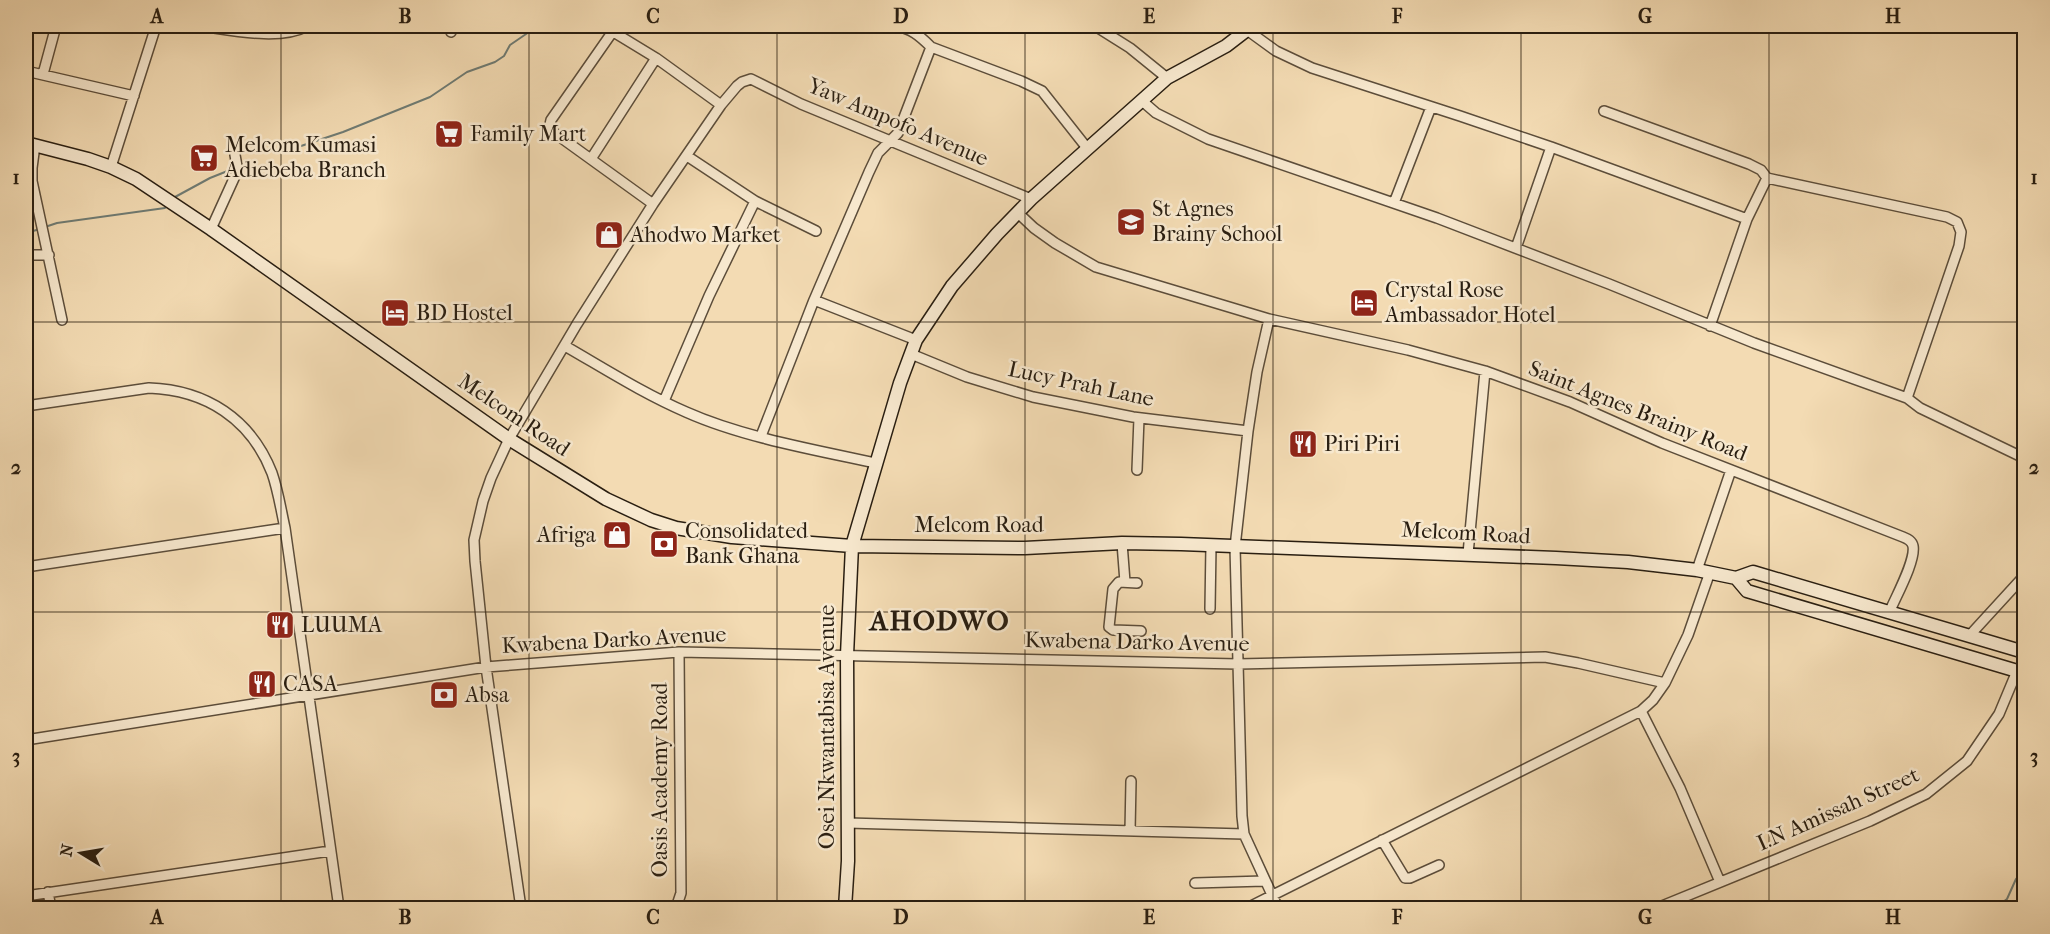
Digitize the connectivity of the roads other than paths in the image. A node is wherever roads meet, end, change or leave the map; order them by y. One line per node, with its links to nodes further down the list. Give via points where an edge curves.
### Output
1 (56, 26): 11 (street)
2 (156, 26): 13 (street)
3 (201, 26): 4 (street, via 276,33 295,32)
4 (307, 26)
5 (895, 26): 8 (street, via 918,34)
6 (1095, 26): 12 (street)
7 (1250, 28): 12 (main road, Osei Nkwantabisa Avenue, via 1226,46); 16 (street, via 1276,51 1312,68)
8 (931, 47): 18 (street, via 903,122); 21 (street, via 1042,91)
9 (656, 58): 15 (street); 24 (street); 24 (street, via 611,34 551,120 552,132)
10 (26, 71): 11 (street)
11 (43, 74): 13 (street)
12 (1167, 78): 14 (main road, Osei Nkwantabisa Avenue)
13 (134, 96): 25 (street)
14 (1141, 100): 21 (main road, Osei Nkwantabisa Avenue); 29 (street, via 1156,113 1208,139)
15 (722, 105): 18 (street, Yaw Ampofo Avenue, via 742,82 751,80); 23 (street)
16 (1431, 107): 20 (street); 29 (street)
17 (1604, 111): 26 (street, via 1749,164)
18 (891, 141): 27 (street, Yaw Ampofo Avenue); 38 (street, via 878,153 868,172)
19 (31, 144): 25 (main road, Melcom Road); 37 (street, via 32,175)
20 (1551, 147): 32 (street); 35 (street)
21 (1087, 148): 27 (main road, Osei Nkwantabisa Avenue)
22 (235, 155): 33 (street, via 236,174)
23 (687, 156): 28 (street); 30 (street)
24 (591, 159): 30 (street)
25 (111, 167): 33 (main road, Melcom Road)
26 (1767, 178): 32 (street); 46 (street, via 1958,222 1959,246)
27 (1031, 199): 31 (main road, Osei Nkwantabisa Avenue)
28 (755, 201): 34 (street); 47 (street)
29 (1394, 203): 35 (street)
30 (653, 204): 43 (street)
31 (1017, 213): 39 (street, Saint Agnes Brainy Road, via 1048,238 1096,267); 42 (main road, Osei Nkwantabisa Avenue, via 952,286)
32 (1747, 219): 41 (street)
33 (211, 229): 52 (main road, Melcom Road)
34 (816, 231)
35 (1516, 248): 41 (street)
36 (26, 255): 37 (street)
37 (49, 255): 40 (street)
38 (814, 300): 42 (street); 51 (street)
39 (1269, 319): 45 (street, Saint Agnes Brainy Road); 50 (street)
40 (62, 320)
41 (1710, 326): 46 (street)
42 (916, 340): 44 (main road, Osei Nkwantabisa Avenue)
43 (565, 346): 47 (street); 52 (street)
44 (911, 354): 49 (street, Lucy Prah Lane, via 997,388); 54 (main road, Osei Nkwantabisa Avenue)
45 (1485, 371): 56 (street, Saint Agnes Brainy Road); 62 (street)
46 (1907, 398): 53 (street, via 1920,408)
47 (664, 401): 51 (street, via 720,425)
48 (26, 406): 57 (street, via 149,388 200,397 241,424 255,442 272,475)
49 (1139, 418): 50 (street, Lucy Prah Lane); 55 (street)
50 (1248, 431): 61 (street)
51 (761, 436): 54 (street)
52 (509, 440): 60 (main road, Melcom Road, via 606,499 676,528 732,537); 79 (street, via 490,478 474,540)
53 (2025, 458)
54 (876, 463): 60 (main road, Osei Nkwantabisa Avenue)
55 (1137, 470)
56 (1731, 470): 64 (street); 71 (street, Saint Agnes Brainy Road, via 1911,541 1911,562)
57 (285, 528): 63 (street); 82 (street)
58 (1122, 543): 59 (main road, Melcom Road); 60 (main road, Melcom Road, via 1025,548); 68 (street)
59 (1211, 545): 61 (main road, Melcom Road); 70 (street)
60 (852, 546): 77 (main road, Osei Nkwantabisa Avenue)
61 (1235, 547): 62 (main road, Melcom Road); 78 (street)
62 (1468, 554): 64 (main road, Melcom Road, via 1628,562)
63 (26, 567)
64 (1697, 570): 65 (main road, Melcom Road)
65 (1710, 572): 67 (main road, Melcom Road); 81 (street)
66 (2025, 576): 73 (street)
67 (1736, 578): 71 (main road, via 1753,572); 75 (main road, Melcom Road, via 1747,591)
68 (1125, 582): 69 (street); 72 (street, via 1119,582 1113,589 1108,627)
69 (1137, 583)
70 (1210, 609)
71 (1889, 613): 73 (main road)
72 (1141, 631)
73 (1970, 635): 75 (main road); 76 (main road)
74 (679, 651): 77 (street, Kwabena Darko Avenue); 79 (street, Kwabena Darko Avenue); 101 (street, Oasis Academy Road, via 681,893)
75 (1957, 652): 80 (main road, Melcom Road)
76 (2025, 652)
77 (847, 655): 78 (street, Kwabena Darko Avenue); 86 (main road, Osei Nkwantabisa Avenue)
78 (1238, 664): 81 (street, Kwabena Darko Avenue, via 1545,657); 88 (street)
79 (486, 667): 82 (street, Kwabena Darko Avenue); 100 (street)
80 (2021, 672): 93 (street, I.N Amissah Street, via 1967,761 1926,794)
81 (1665, 683): 83 (street)
82 (311, 695): 84 (street, Kwabena Darko Avenue); 90 (street)
83 (1641, 711): 89 (street); 93 (street, via 1680,788)
84 (26, 740)
85 (1131, 781): 87 (street)
86 (848, 822): 87 (street); 102 (main road, Osei Nkwantabisa Avenue)
87 (1130, 831): 88 (street)
88 (1244, 834): 92 (street)
89 (1382, 840): 91 (street, via 1405,878); 96 (street)
90 (330, 851): 95 (street); 99 (street)
91 (1439, 865)
92 (1264, 881): 94 (street); 96 (street)
93 (1720, 882): 105 (street, I.N Amissah Street)
94 (1195, 883)
95 (48, 892): 97 (street); 98 (street)
96 (1270, 895): 103 (street); 104 (street)
97 (26, 896)
98 (51, 909)
99 (339, 909)
100 (521, 909)
101 (676, 909)
102 (845, 909)
103 (1247, 909)
104 (1278, 909)
105 (1657, 909)

